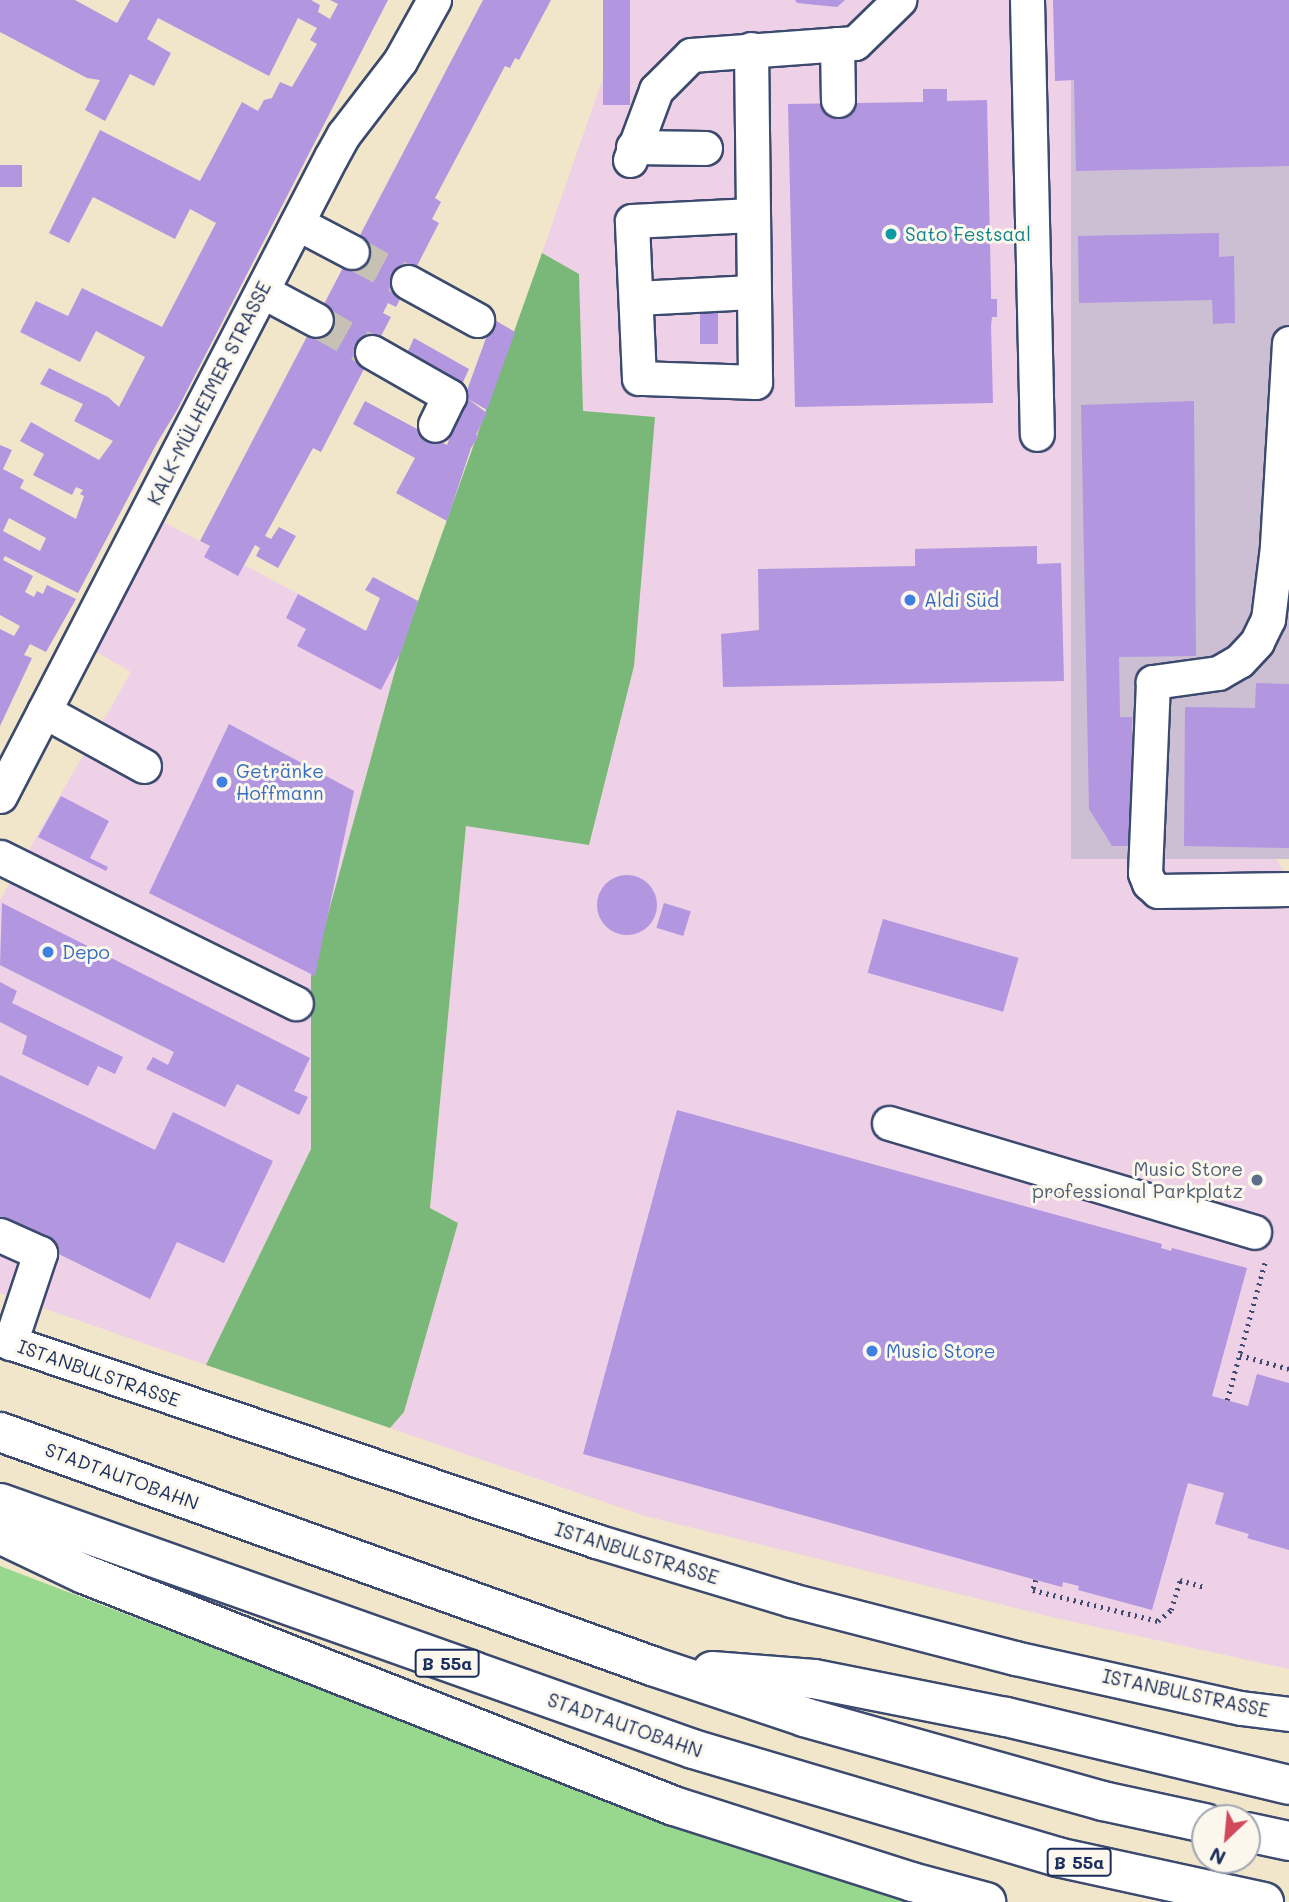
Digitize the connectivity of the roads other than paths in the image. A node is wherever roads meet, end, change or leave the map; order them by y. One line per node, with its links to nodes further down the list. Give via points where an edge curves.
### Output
1 (434, 0): 9 (street, KALK-MÜLHEIMER STRASSE, via 386,82 344,134)
2 (899, 0): 4 (street, via 855,43)
3 (1027, 0): 20 (street)
4 (837, 44): 5 (street); 6 (street)
5 (751, 49): 7 (street, via 691,55 656,90 631,153); 8 (street)
6 (838, 100)
7 (705, 148)
8 (752, 215): 13 (street); 14 (street, via 632,221)
9 (297, 223): 10 (street); 12 (street, KALK-MÜLHEIMER STRASSE)
10 (352, 252)
11 (408, 282): 16 (street)
12 (262, 291): 15 (street); 21 (street, KALK-MÜLHEIMER STRASSE)
13 (752, 292): 14 (street); 14 (street, via 755,382 639,378)
14 (636, 298)
15 (316, 320)
16 (477, 320)
17 (1289, 343): 26 (street, via 1277,547 1268,619 1257,642 1219,673 1153,682 1145,873 1158,891)
18 (372, 352): 19 (street, via 449,396)
19 (435, 425)
20 (1037, 433)
21 (44, 711): 22 (street, KALK-MÜLHEIMER STRASSE); 23 (street)
22 (9, 758): 24 (street, KALK-MÜLHEIMER STRASSE)
23 (144, 766)
24 (0, 796)
25 (0, 857): 27 (street)
26 (1289, 889)
27 (296, 1003)
28 (889, 1123): 30 (street)
29 (0, 1235): 31 (street, via 40,1253)
30 (1261, 1241)
31 (5, 1341): 36 (street, ISTANBULSTRASSE, via 557,1528 791,1600 1015,1658 1241,1708)
32 (0, 1432): 35 (highway, STADTAUTOBAHN)
33 (0, 1503): 42 (highway, STADTAUTOBAHN / B 55a, via 693,1749 1057,1857)
34 (0, 1534): 41 (highway, via 84,1574 674,1806)
35 (652, 1666): 37 (highway, via 814,1679 1006,1717); 38 (highway, STADTAUTOBAHN, via 916,1749 1103,1801)
36 (1289, 1714)
37 (1289, 1785)
38 (1191, 1820)
39 (1261, 1835): 40 (highway)
40 (1289, 1842)
41 (986, 1902)
42 (1264, 1902)

